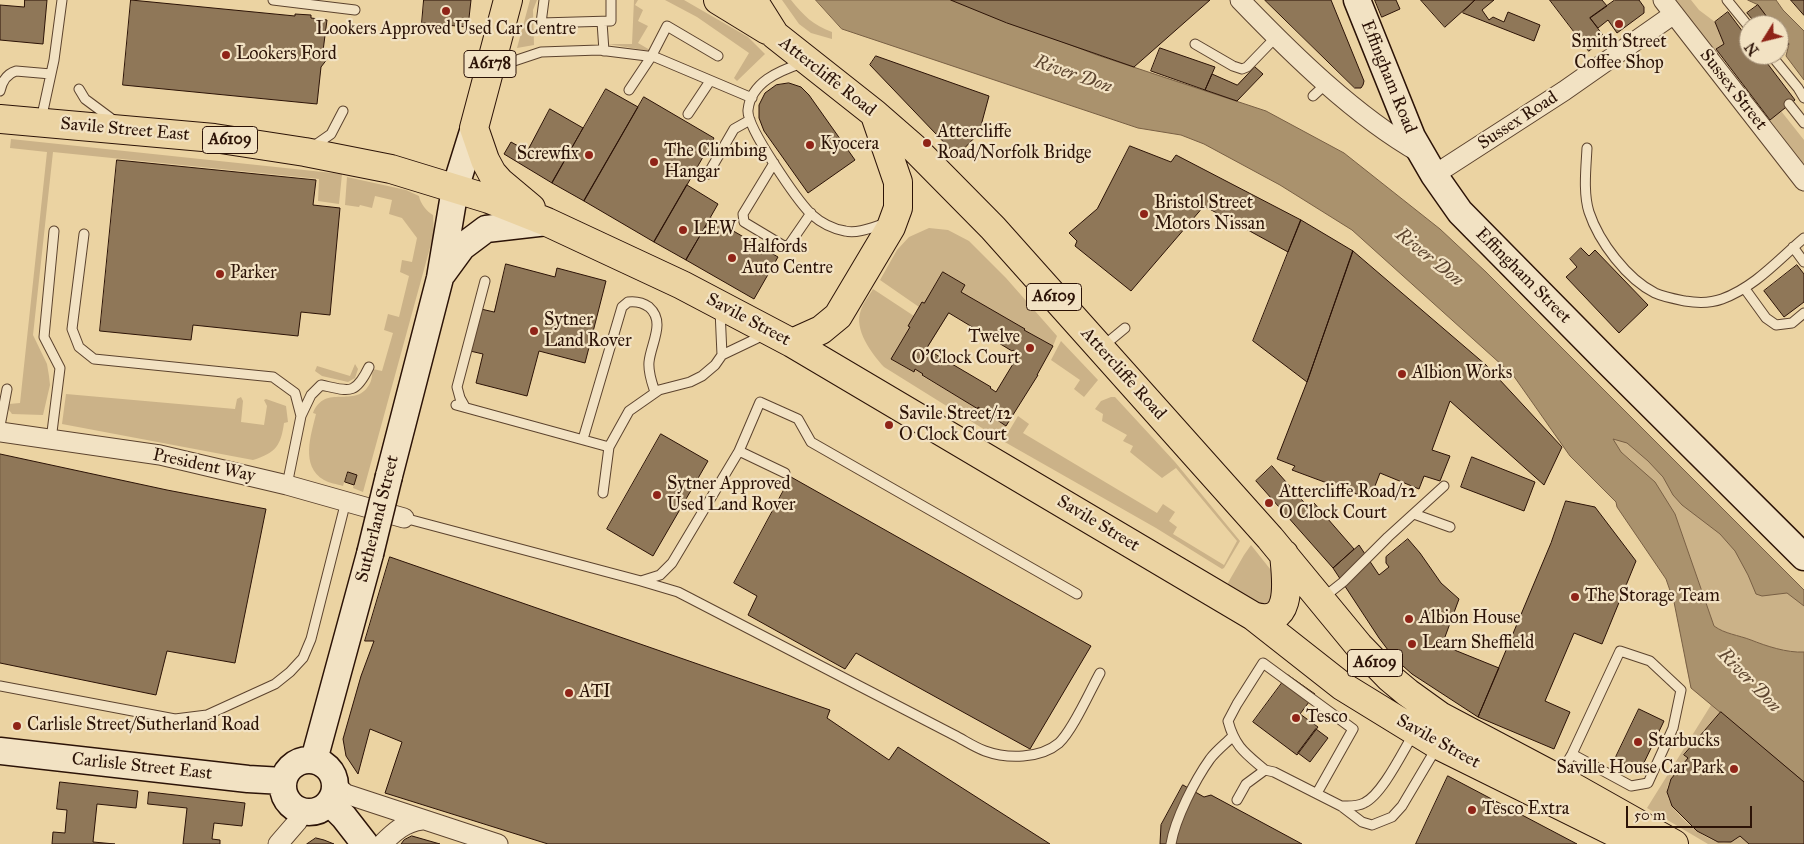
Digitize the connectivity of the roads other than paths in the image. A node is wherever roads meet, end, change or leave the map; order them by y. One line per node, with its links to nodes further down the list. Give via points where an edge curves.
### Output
1 (62, 0): 24 (lane)
2 (273, 0): 12 (lane)
3 (508, 0): 23 (main road, Sutherland Street / A6178)
4 (544, 0): 14 (lane, via 542,23)
5 (611, 0): 14 (lane, via 611,21)
6 (718, 0): 15 (main road, A6109)
7 (753, 0): 15 (main road, Attercliffe Road)
8 (1240, 0): 16 (street, Effingham Street)
9 (1357, 0): 46 (main road, Effingham Road, via 1404,120)
10 (1727, 0): 13 (lane)
11 (1668, 7): 46 (street, Sussex Road, via 1564,91); 48 (street, Sussex Street)
12 (355, 10)
13 (1739, 17)
14 (602, 22): 18 (lane)
15 (774, 35): 21 (main road, Attercliffe Road / A6109)
16 (1276, 37): 17 (lane, via 1242,69); 26 (street, Effingham Street)
17 (1195, 44)
18 (604, 51): 20 (lane); 23 (lane, via 540,52)
19 (718, 56): 20 (lane, via 667,26)
20 (651, 57): 25 (lane); 28 (lane)
21 (810, 61): 31 (lane, via 776,72 760,84); 36 (main road, Attercliffe Road / A6109)
22 (1777, 65): 32 (lane, via 1785,79)
23 (488, 70): 41 (main road, Sutherland Street / A6178)
24 (51, 74): 29 (lane, via 12,73 4,80); 39 (lane)
25 (710, 81): 31 (lane); 35 (lane)
26 (1327, 83): 30 (lane); 46 (street, Effingham Street)
27 (79, 89): 42 (lane, via 85,99)
28 (629, 90)
29 (0, 91)
30 (1312, 96)
31 (752, 98): 38 (lane, via 747,112)
32 (1804, 98)
33 (1790, 104): 40 (lane)
34 (343, 111): 44 (lane, via 331,134)
35 (688, 114)
36 (875, 114): 51 (main road, via 898,182 898,208); 65 (main road, Attercliffe Road / A6109, via 914,148 993,228)
37 (0, 119): 39 (main road, Savile Street East / A6109)
38 (750, 120): 45 (lane); 47 (lane, via 734,129)
39 (40, 122): 42 (main road, Savile Street East / A6109)
40 (1804, 123)
41 (474, 128): 49 (main road, Sutherland Street); 52 (main road, Savile Street / A6109, via 492,173)
42 (129, 130): 44 (main road, Savile Street East / A6109, via 214,138)
43 (1587, 148): 60 (lane, via 1585,181 1588,211 1603,243 1631,275 1656,293 1690,302 1720,300)
44 (304, 152): 49 (main road, Savile Street East / A6109, via 391,169)
45 (774, 163): 50 (lane); 50 (lane, via 742,214 744,222 784,246 789,244)
46 (1428, 164): 86 (main road, Effingham Street, via 1472,225)
47 (708, 174)
48 (1804, 181)
49 (455, 189): 52 (main road, Savile Street / A6109); 58 (main road, Sutherland Street)
50 (811, 213): 51 (lane, via 826,225 845,232)
51 (893, 221): 64 (main road, via 838,316 821,330)
52 (547, 222): 58 (main road, Sutherland Street, via 486,229 462,247); 61 (main road, Savile Street / A6109)
53 (54, 231): 74 (lane, via 44,337 60,368)
54 (84, 234): 70 (lane, via 72,329 79,347 94,359 273,377 295,393)
55 (1804, 238): 56 (lane)
56 (1793, 248): 57 (lane); 60 (lane)
57 (1804, 262)
58 (440, 278): 97 (main road, Sutherland Street, bridge)
59 (485, 281): 73 (lane, via 457,387 461,406)
60 (1745, 289): 62 (lane, via 1766,318 1776,325 1792,323)
61 (720, 306): 64 (main road, Savile Street / A6109); 66 (lane)
62 (1804, 313)
63 (1125, 328): 65 (lane)
64 (781, 337): 66 (lane); 90 (main road, Savile Street / A6109)
65 (1100, 349): 85 (main road, Attercliffe Road / A6109)
66 (722, 355): 69 (lane, via 702,376)
67 (370, 367): 70 (lane, via 363,381 349,391 321,385 311,395)
68 (6, 389): 71 (lane)
69 (655, 392): 73 (lane, via 648,363 658,323 656,313 637,301 628,302 622,307); 75 (lane, via 629,411)
70 (301, 416): 78 (lane)
71 (0, 426)
72 (0, 432): 74 (street, President Way)
73 (583, 439): 75 (lane)
74 (51, 440): 78 (street, President Way, via 160,455)
75 (609, 447): 80 (lane)
76 (739, 451): 77 (lane); 87 (lane, via 672,563 660,575); 88 (lane, via 760,402 798,419 811,442)
77 (785, 473)
78 (287, 485): 81 (street, President Way)
79 (1444, 486): 82 (lane)
80 (603, 492)
81 (346, 501): 83 (street, President Way); 92 (lane, via 311,639 303,658 275,684 207,715 175,719)
82 (1414, 514): 84 (lane); 89 (lane)
83 (404, 518): 87 (lane)
84 (1450, 527)
85 (1284, 554): 89 (main road, Attercliffe Road / A6109); 90 (main road, via 1287,586 1284,603 1270,616)
86 (1804, 557)
87 (641, 581): 91 (lane, via 678,592 954,735 986,751 1006,756 1042,752 1059,743)
88 (1077, 594)
89 (1320, 599): 93 (main road, Attercliffe Road / A6109, via 1359,646 1408,693)
90 (1252, 616): 93 (main road, Savile Street / A6109, via 1342,686)
91 (1100, 673)
92 (0, 686)
93 (1432, 728): 99 (main road, Savile Street); 104 (lane, via 1365,803); 104 (lane, via 1402,806 1392,817 1372,825 1362,822); 112 (main road, Savile Street / A6109)
94 (1232, 737): 98 (lane); 101 (lane, via 1228,721 1263,663 1352,729); 111 (lane, via 1210,759 1185,803)
95 (0, 752): 100 (main road, Carlisle Street East)
96 (1572, 754): 96 (lane, via 1620,651 1650,662 1681,690 1673,728 1648,783 1631,786); 99 (lane)
97 (314, 760): 100 (main road, via 295,764); 102 (main road, via 323,763 334,776)
98 (1265, 770): 101 (lane); 103 (lane, via 1246,784)
99 (1557, 778): 113 (main road, Savile Street)
100 (283, 781): 105 (main road, via 289,804)
101 (1317, 793): 104 (lane)
102 (333, 794): 105 (main road, via 316,812); 106 (street, via 346,794); 108 (main road, via 344,817)
103 (1238, 800)
104 (1341, 806)
105 (303, 812): 107 (street)
106 (422, 820): 109 (street, via 396,830); 110 (street)
107 (278, 844)
108 (364, 844)
109 (382, 844)
110 (498, 844)
111 (1171, 844)
112 (1638, 844)
113 (1674, 844)

